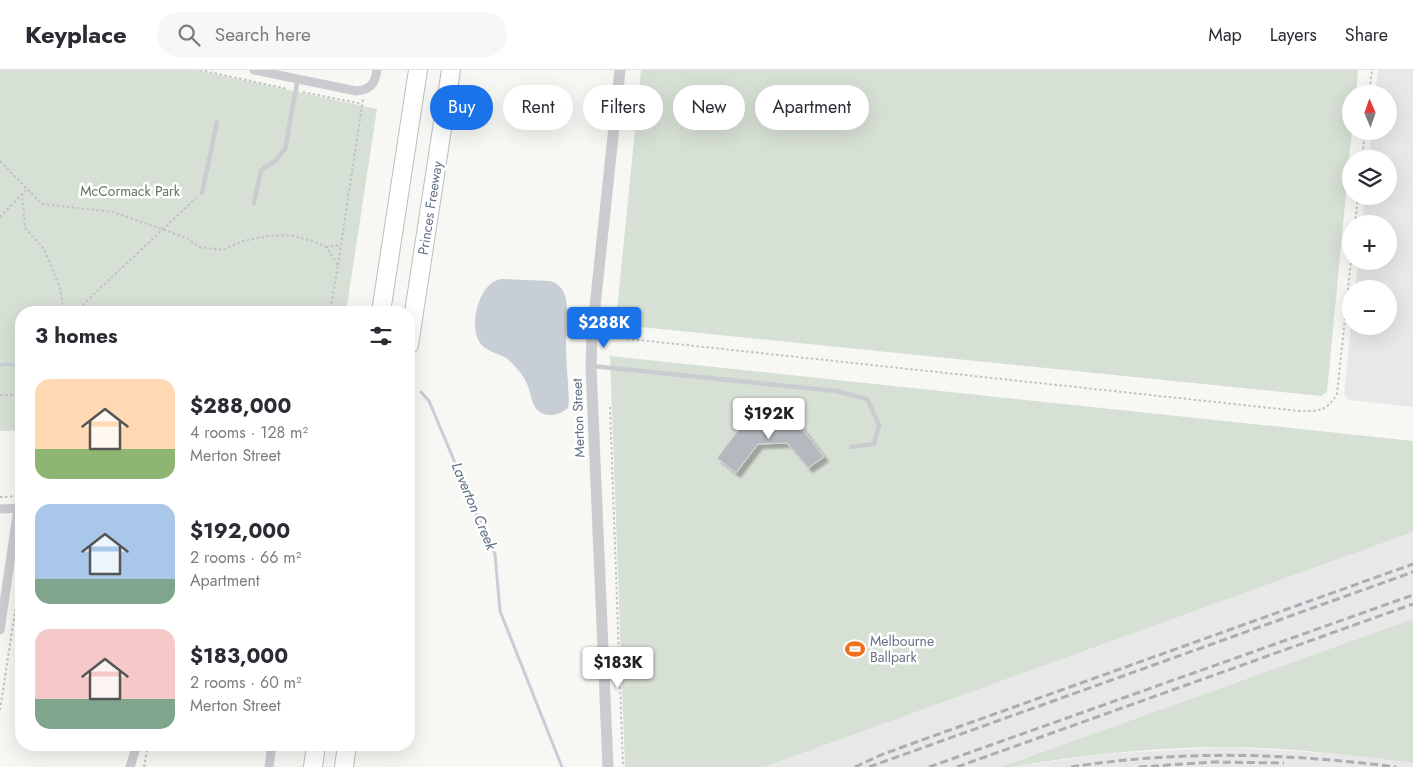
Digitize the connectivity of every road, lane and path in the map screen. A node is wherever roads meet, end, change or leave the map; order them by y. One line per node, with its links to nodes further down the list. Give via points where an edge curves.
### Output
1 (200, 70): 10 (path)
2 (254, 70): 8 (street)
3 (377, 70): 11 (street, via 375,82)
4 (418, 70): 29 (highway)
5 (451, 70): 30 (highway, Princes Freeway)
6 (620, 70): 31 (street, Merton Street)
7 (1372, 70): 9 (path)
8 (298, 78): 10 (lane); 11 (street, via 349,90)
9 (1370, 85)
10 (295, 90): 12 (path); 19 (lane, via 285,149 261,172)
11 (364, 90): 12 (path)
12 (362, 104): 22 (path)
13 (217, 122): 17 (lane)
14 (0, 161): 15 (path)
15 (27, 189): 16 (path); 21 (path, via 42,204 113,212)
16 (22, 193): 20 (path); 26 (path, via 25,228 44,249 60,288)
17 (202, 193)
18 (196, 198): 21 (path)
19 (254, 203)
20 (0, 217)
21 (162, 228): 23 (path, via 199,246 223,250 243,241 289,235); 27 (path)
22 (341, 245): 23 (path); 24 (path)
23 (326, 247): 24 (path)
24 (338, 265): 28 (path)
25 (1350, 270): 31 (path, via 1337,394 1330,405 1319,411)
26 (63, 306)
27 (81, 306)
28 (331, 306)
29 (382, 306)
30 (415, 306)
31 (592, 335): 32 (street, Merton Street)
32 (591, 366): 36 (lane, via 836,391 867,399 879,425 874,444); 55 (street, Merton Street)
33 (0, 395): 34 (path)
34 (15, 395)
35 (610, 407): 56 (path)
36 (851, 447)
37 (15, 496): 38 (path)
38 (0, 497)
39 (15, 508): 40 (street)
40 (0, 509)
41 (15, 538): 43 (street)
42 (15, 611): 44 (path)
43 (0, 630)
44 (0, 710)
45 (135, 751): 50 (street)
46 (147, 751): 51 (path)
47 (271, 751): 52 (street)
48 (315, 751): 53 (highway)
49 (346, 751): 54 (highway)
50 (130, 767)
51 (144, 767)
52 (269, 767)
53 (313, 767)
54 (344, 767)
55 (608, 767)
56 (623, 767)

